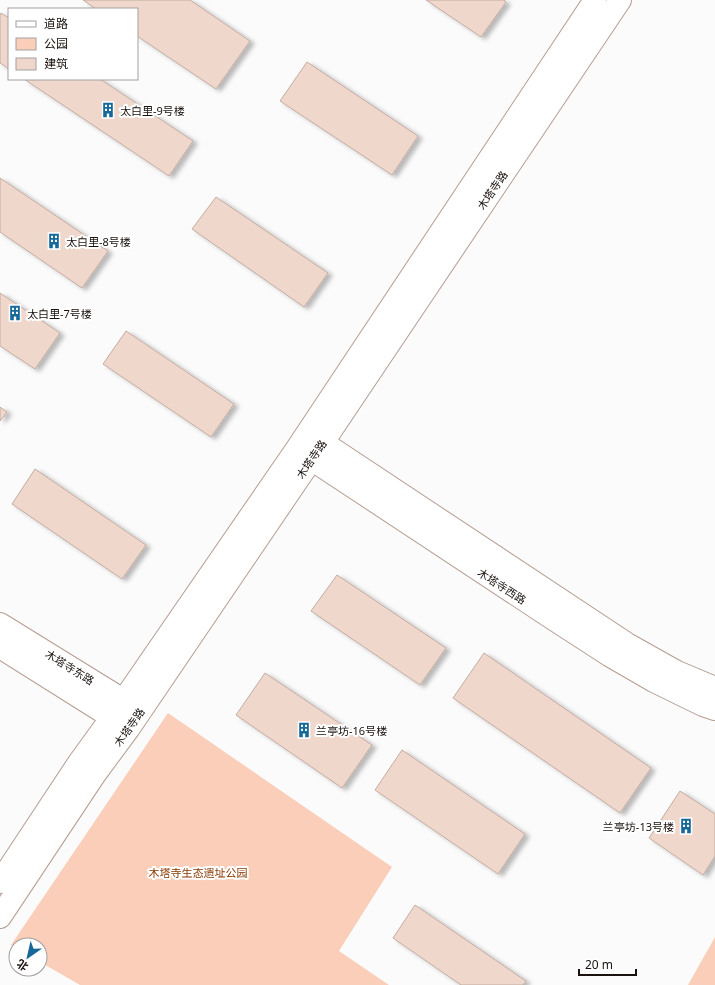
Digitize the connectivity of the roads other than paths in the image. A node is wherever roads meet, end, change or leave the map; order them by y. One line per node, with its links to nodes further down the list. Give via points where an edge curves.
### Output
1 (595, 0): 3 (street, 木塔寺路)
2 (620, 0): 3 (street, 木塔寺路)
3 (309, 446): 6 (street, 木塔寺西路, via 627,644 677,672); 7 (street, 木塔寺西路, via 609,655 654,681); 8 (street, 木塔寺路)
4 (0, 624): 8 (street, 木塔寺东路)
5 (0, 647): 8 (street, 木塔寺东路)
6 (715, 688)
7 (715, 709)
8 (126, 714): 9 (street, 木塔寺路, via 78,764); 10 (street, 木塔寺路, via 95,774)
9 (0, 882)
10 (0, 916)

